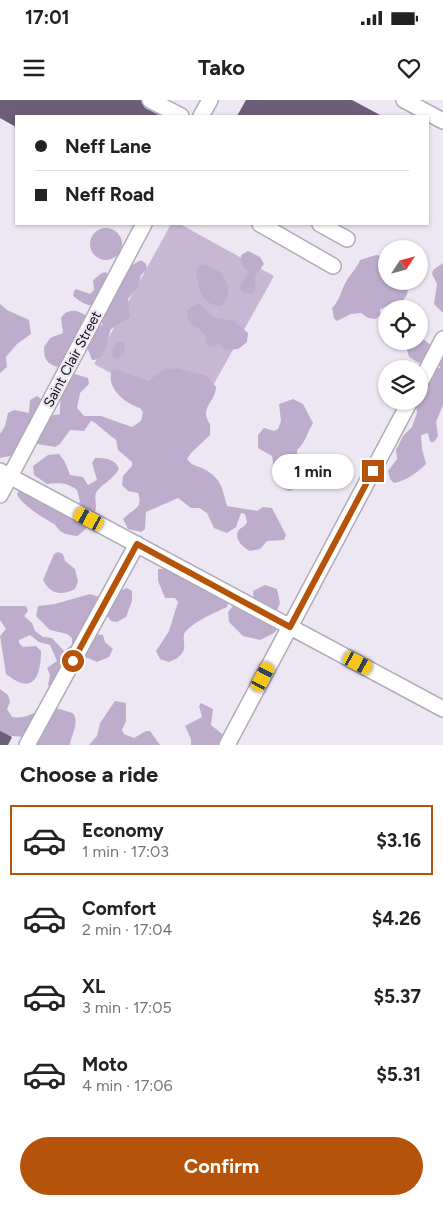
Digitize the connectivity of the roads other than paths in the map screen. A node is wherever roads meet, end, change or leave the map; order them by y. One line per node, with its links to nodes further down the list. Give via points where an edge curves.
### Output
1 (150, 100): 4 (street)
2 (210, 100): 5 (street)
3 (404, 100): 6 (street)
4 (179, 115)
5 (202, 115)
6 (443, 121)
7 (143, 225): 15 (street, Saint Clair Street)
8 (262, 225): 11 (street)
9 (322, 225): 10 (street, via 347,239)
10 (342, 225)
11 (333, 266)
12 (443, 339): 13 (street)
13 (428, 368)
14 (405, 410): 18 (street)
15 (5, 474): 16 (street, Saint Clair Street); 17 (street)
16 (0, 495)
17 (137, 544): 18 (street); 20 (street)
18 (290, 627): 19 (street); 21 (street)
19 (443, 709)
20 (27, 745)
21 (227, 745)

